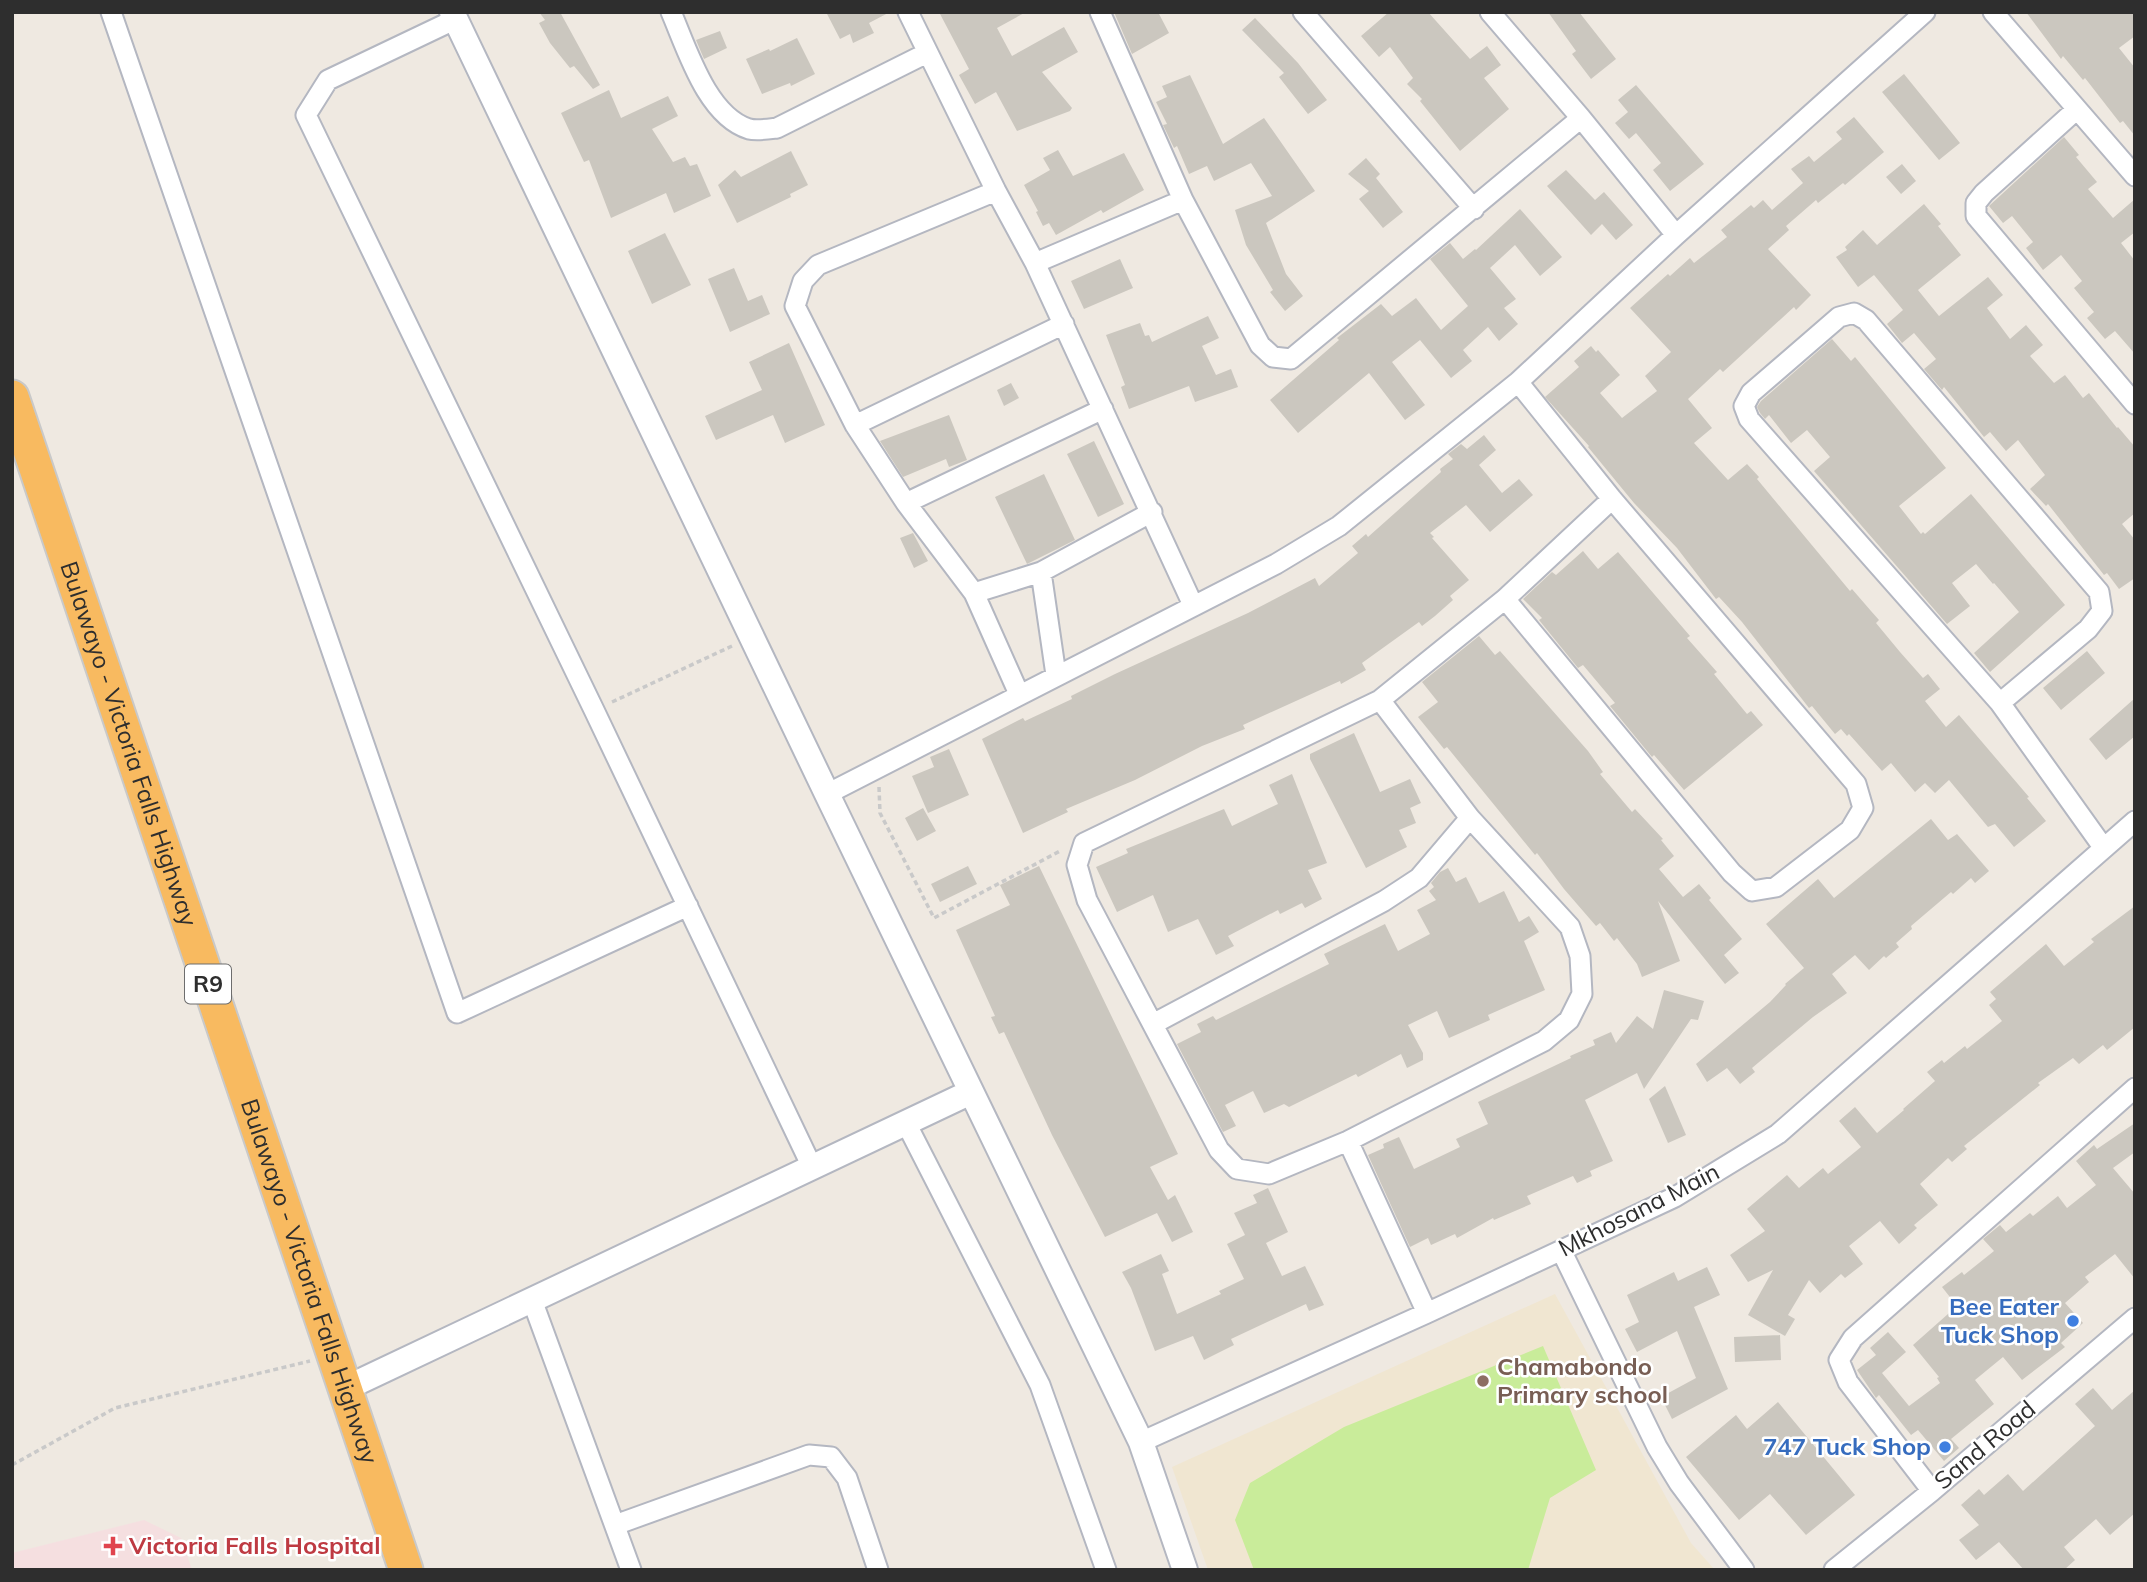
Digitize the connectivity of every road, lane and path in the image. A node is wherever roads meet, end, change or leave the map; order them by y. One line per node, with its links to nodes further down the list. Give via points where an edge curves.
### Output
1 (111, 12): 44 (street, via 457,1013)
2 (671, 12): 10 (street, via 705,89 725,115 750,130 777,128)
3 (908, 12): 10 (street)
4 (1100, 12): 15 (street)
5 (1303, 12): 16 (street)
6 (1490, 12): 12 (street)
7 (1925, 12): 17 (street)
8 (1993, 12): 11 (street)
9 (454, 16): 32 (street); 37 (street, via 327,80 306,115)
10 (928, 53): 14 (street)
11 (2077, 109): 13 (street); 22 (street, via 1984,193 1976,203 1976,216)
12 (1581, 118): 16 (street); 17 (street)
13 (2135, 176)
14 (996, 191): 18 (street); 24 (street, via 818,265 803,281 795,306)
15 (1183, 200): 16 (street, via 1261,345 1273,357 1291,359); 18 (street)
16 (1474, 209)
17 (1676, 235): 20 (street)
18 (1035, 263): 19 (street)
19 (1064, 324): 23 (street); 24 (street)
20 (1518, 383): 25 (street); 31 (street, via 1339,526)
21 (12, 397): 55 (highway, Bulawayo - Victoria Falls Highway / R9)
22 (2133, 400)
23 (1103, 409): 26 (street); 27 (street)
24 (855, 425): 26 (street)
25 (1612, 499): 30 (street); 30 (street, via 1856,785 1863,808 1850,830 1776,887 1752,891 1732,873)
26 (906, 503): 29 (street)
27 (1152, 513): 28 (street); 31 (street)
28 (1041, 572): 29 (street); 33 (street)
29 (974, 593): 34 (street)
30 (1505, 599): 35 (street)
31 (1193, 605): 33 (street)
32 (752, 637): 37 (path); 39 (street)
33 (1056, 675): 34 (street)
34 (1019, 694): 38 (street)
35 (1380, 700): 40 (street); 42 (street)
36 (2000, 703): 36 (street, via 1749,419 1744,406 1751,393 1839,317 1854,313 1866,320 2099,592 2102,611 2088,629); 43 (street)
37 (594, 710): 44 (street)
38 (874, 768): 39 (street); 42 (path, via 880,813 934,918 1057,852)
39 (827, 794): 47 (street)
40 (1470, 818): 45 (street, via 1419,878 1384,901); 49 (street, via 1570,927 1580,956 1582,994 1569,1020 1544,1041)
41 (2135, 821): 43 (street, Mkhosana Main)
42 (1084, 844): 45 (street, via 1077,864 1087,900)
43 (2104, 847): 51 (street, Mkhosana Main, via 1778,1134 1675,1197)
44 (688, 906): 50 (street)
45 (1153, 1024): 49 (street, via 1219,1150 1237,1170 1269,1174)
46 (2135, 1088): 59 (street, via 1853,1338 1839,1360 1848,1382)
47 (971, 1092): 48 (street); 57 (street)
48 (906, 1123): 50 (street); 64 (street, via 1040,1385)
49 (1348, 1141): 53 (street)
50 (812, 1167): 52 (street)
51 (1561, 1250): 53 (street, Mkhosana Main); 66 (street, via 1657,1447)
52 (532, 1300): 56 (street); 60 (street)
53 (1427, 1313): 57 (street, Mkhosana Main)
54 (2135, 1318): 59 (street, Sand Road)
55 (333, 1355): 56 (highway, Bulawayo - Victoria Falls Highway / R9); 58 (path, via 115,1408)
56 (344, 1389): 61 (highway, Bulawayo - Victoria Falls Highway / R9)
57 (1141, 1442): 65 (street)
58 (12, 1465)
59 (1932, 1491): 67 (street, Sand Road)
60 (615, 1525): 62 (street); 63 (street, via 809,1455 831,1457 846,1478)
61 (406, 1570)
62 (631, 1570)
63 (878, 1570)
64 (1106, 1570)
65 (1185, 1570)
66 (1744, 1570)
67 (1834, 1570)

